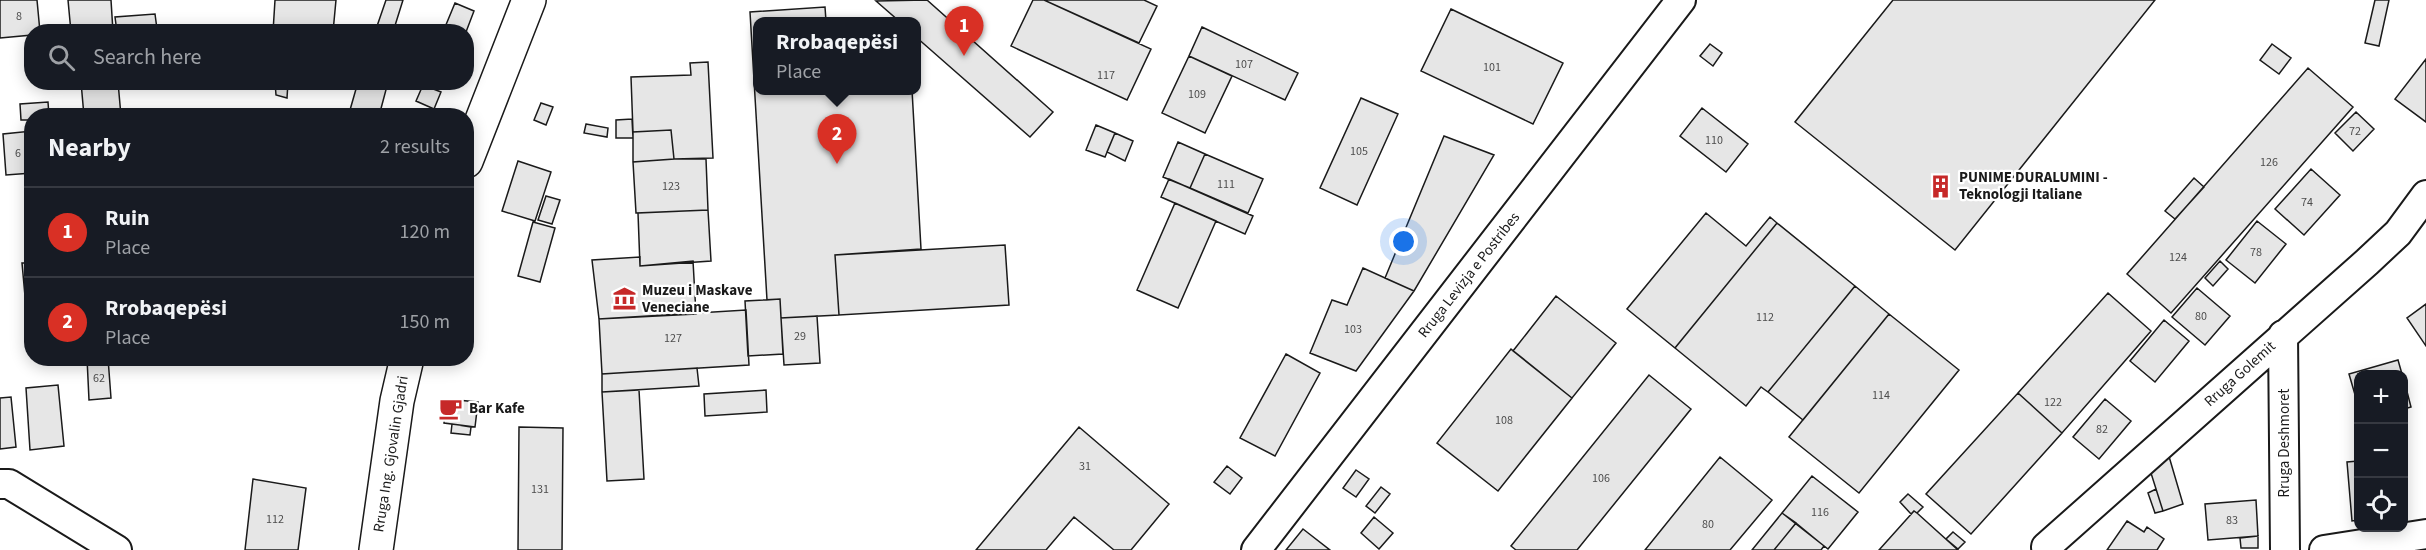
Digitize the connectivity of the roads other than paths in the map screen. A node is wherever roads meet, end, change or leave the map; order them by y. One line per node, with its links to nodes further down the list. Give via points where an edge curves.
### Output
1 (529, 0): 3 (main road)
2 (1681, 0): 12 (street, Rruga Levizja e Postribes)
3 (474, 141)
4 (2426, 195): 5 (street, Rruga Golemit, via 2398,233)
5 (2283, 335): 9 (street, Rruga Golemit); 13 (street, Rruga Deshmoret)
6 (405, 366): 11 (main road, Rruga Ing. Gjovalin Gjadri)
7 (0, 484): 10 (street, via 9,484)
8 (2426, 534): 14 (street)
9 (2046, 547)
10 (117, 550)
11 (376, 550)
12 (1256, 550)
13 (2285, 550)
14 (2324, 550)

